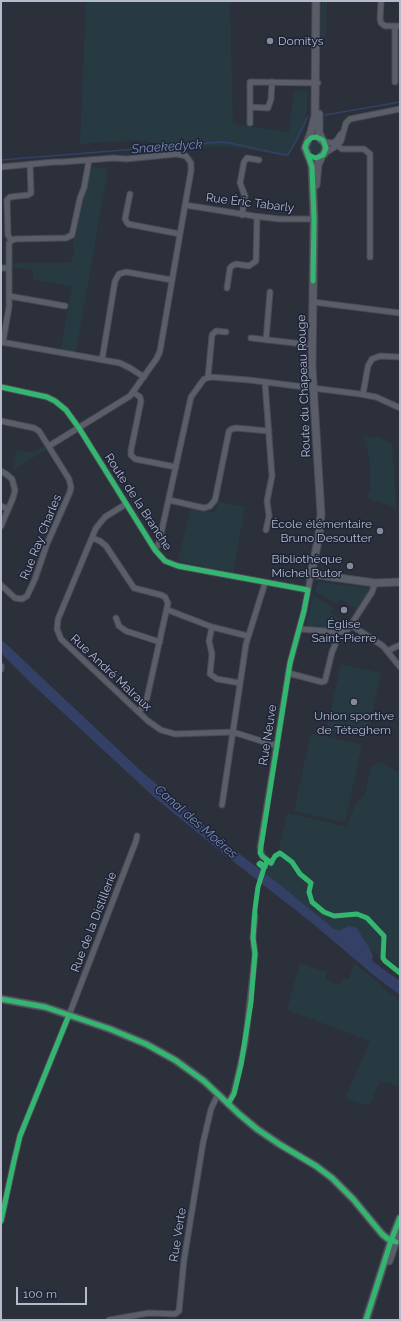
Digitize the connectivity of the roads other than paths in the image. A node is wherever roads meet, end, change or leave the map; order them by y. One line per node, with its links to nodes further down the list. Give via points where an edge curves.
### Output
1 (316, 1): 7 (street)
2 (320, 1): 7 (street)
3 (381, 1): 4 (street, via 381,23 385,26)
4 (397, 26): 6 (street)
5 (272, 82): 7 (street); 8 (street, via 268,108); 8 (street, via 250,82)
6 (395, 82)
7 (317, 83): 11 (street, via 315,116); 12 (street, via 319,130)
8 (250, 108): 10 (street)
9 (400, 109): 13 (street, via 351,119)
10 (250, 123)
11 (307, 141): 12 (street, via 313,137); 15 (street, via 305,148)
12 (323, 141): 13 (street); 14 (street, via 326,148)
13 (336, 144): 14 (street); 27 (street, via 344,149 364,149 370,154)
14 (324, 154): 15 (street, via 314,158); 24 (street, Route du Chapeau Rouge, via 319,163)
15 (308, 155): 24 (street, Route du Chapeau Rouge, via 311,164)
16 (89, 160): 18 (street); 21 (street, via 177,154 186,156 191,166); 26 (street, via 72,235 66,238)
17 (259, 160): 22 (street, via 247,158 244,162 240,183 245,196)
18 (30, 164): 19 (street); 26 (street, via 30,193 10,196 6,200 8,235)
19 (1, 167)
20 (130, 194): 25 (street, via 126,217 128,224)
21 (185, 205): 22 (street, Rue Éric Tabarly); 25 (street)
22 (242, 215): 23 (street, Rue Éric Tabarly)
23 (257, 217): 24 (street, Rue Éric Tabarly); 31 (street, via 257,260 251,266 232,266)
24 (314, 219): 34 (street, Route du Chapeau Rouge)
25 (180, 234): 30 (street)
26 (11, 240): 29 (street)
27 (370, 257)
28 (1, 268): 29 (street)
29 (9, 268): 33 (street)
30 (172, 280): 43 (street, via 126,272 118,274); 44 (street, via 159,353)
31 (227, 288)
32 (270, 292): 39 (street)
33 (9, 296): 35 (street); 40 (street)
34 (312, 302): 36 (street); 41 (street, Route du Chapeau Rouge)
35 (65, 306)
36 (400, 313)
37 (226, 332): 45 (street, via 216,331 212,335)
38 (251, 338): 39 (street)
39 (266, 340): 41 (street)
40 (2, 342): 43 (street)
41 (312, 344): 48 (street, Route du Chapeau Rouge)
42 (400, 357): 50 (street, via 380,356 372,359 368,366)
43 (102, 360): 44 (street, via 124,365)
44 (144, 377): 49 (street)
45 (208, 377): 46 (street); 56 (street, via 202,381 192,396)
46 (265, 382): 48 (street); 54 (street)
47 (1, 387): 53 (street, Route de la Branche, via 53,400 66,410)
48 (313, 388): 50 (street); 66 (street, Route du Chapeau Rouge, via 321,514)
49 (133, 392): 53 (street); 56 (street, via 141,401 131,455 136,459)
50 (363, 394): 51 (street)
51 (400, 408)
52 (1, 421): 55 (street, via 36,429)
53 (78, 428): 55 (street); 59 (street, Route de la Branche)
54 (269, 431): 58 (street, via 235,428 229,431 215,500 210,506 204,508); 63 (street, via 272,478 267,501)
55 (49, 446): 70 (street, Rue Ray Charles, via 70,481 71,490 45,547 27,596 22,599 15,598)
56 (176, 468): 58 (street)
57 (1, 471): 61 (street, via 11,478 14,486 14,494)
58 (169, 500): 65 (street)
59 (126, 504): 64 (street, Rue André Malraux, via 102,520); 65 (street, Route de la Branche)
60 (1, 506): 61 (street)
61 (8, 509): 62 (street)
62 (1, 526)
63 (266, 530)
64 (92, 538): 72 (street, via 106,546 134,588 165,597); 87 (street, Rue André Malraux, via 58,619 58,633 66,644)
65 (155, 550): 67 (street, Route de la Branche, via 163,559 176,566)
66 (311, 574): 69 (street); 71 (street, Rue Neuve)
67 (265, 582): 71 (street, Route de la Branche); 78 (street)
68 (400, 582): 69 (street)
69 (375, 583): 74 (street)
70 (1, 585)
71 (308, 590): 76 (street, Rue Neuve)
72 (168, 610): 75 (street); 79 (street)
73 (116, 618): 79 (street, via 119,626 126,632)
74 (351, 625): 77 (street, via 345,632); 81 (street)
75 (212, 628): 78 (street); 86 (street, via 209,641 212,654 210,674 216,679)
76 (299, 629): 77 (street); 85 (street, Rue Neuve)
77 (336, 632): 85 (street, via 335,646 325,681)
78 (248, 636): 86 (street)
79 (160, 642): 87 (street, via 146,700)
80 (400, 645): 81 (street)
81 (387, 651): 83 (street)
82 (1, 666): 84 (street)
83 (400, 668)
84 (1, 669)
85 (288, 674): 89 (street, Rue Neuve)
86 (240, 683): 88 (street)
87 (139, 712): 88 (street, Rue André Malraux, via 156,728 170,733)
88 (233, 732): 89 (street, Rue André Malraux); 90 (street)
89 (277, 746): 92 (street, Rue Neuve, via 260,849 262,856)
90 (222, 805)
91 (137, 836): 95 (street, Rue de la Distillerie)
92 (271, 863)
93 (255, 916): 97 (street, via 255,955 246,1040 234,1092)
94 (1, 999): 95 (street, via 36,1005)
95 (69, 1015): 96 (street, via 149,1045 185,1066); 100 (street, Rue de la Distillerie, via 20,1136)
96 (218, 1094): 97 (street); 103 (street, Rue Verte, via 203,1143 184,1260 179,1311 175,1314 146,1313)
97 (228, 1104): 98 (street, via 265,1135 332,1178)
98 (368, 1216): 101 (street, via 382,1228); 102 (street, via 380,1232)
99 (400, 1218): 101 (street)
100 (1, 1221)
101 (397, 1232): 102 (street)
102 (393, 1241): 104 (street); 105 (street)
103 (109, 1320)
104 (366, 1320)
105 (370, 1320)

